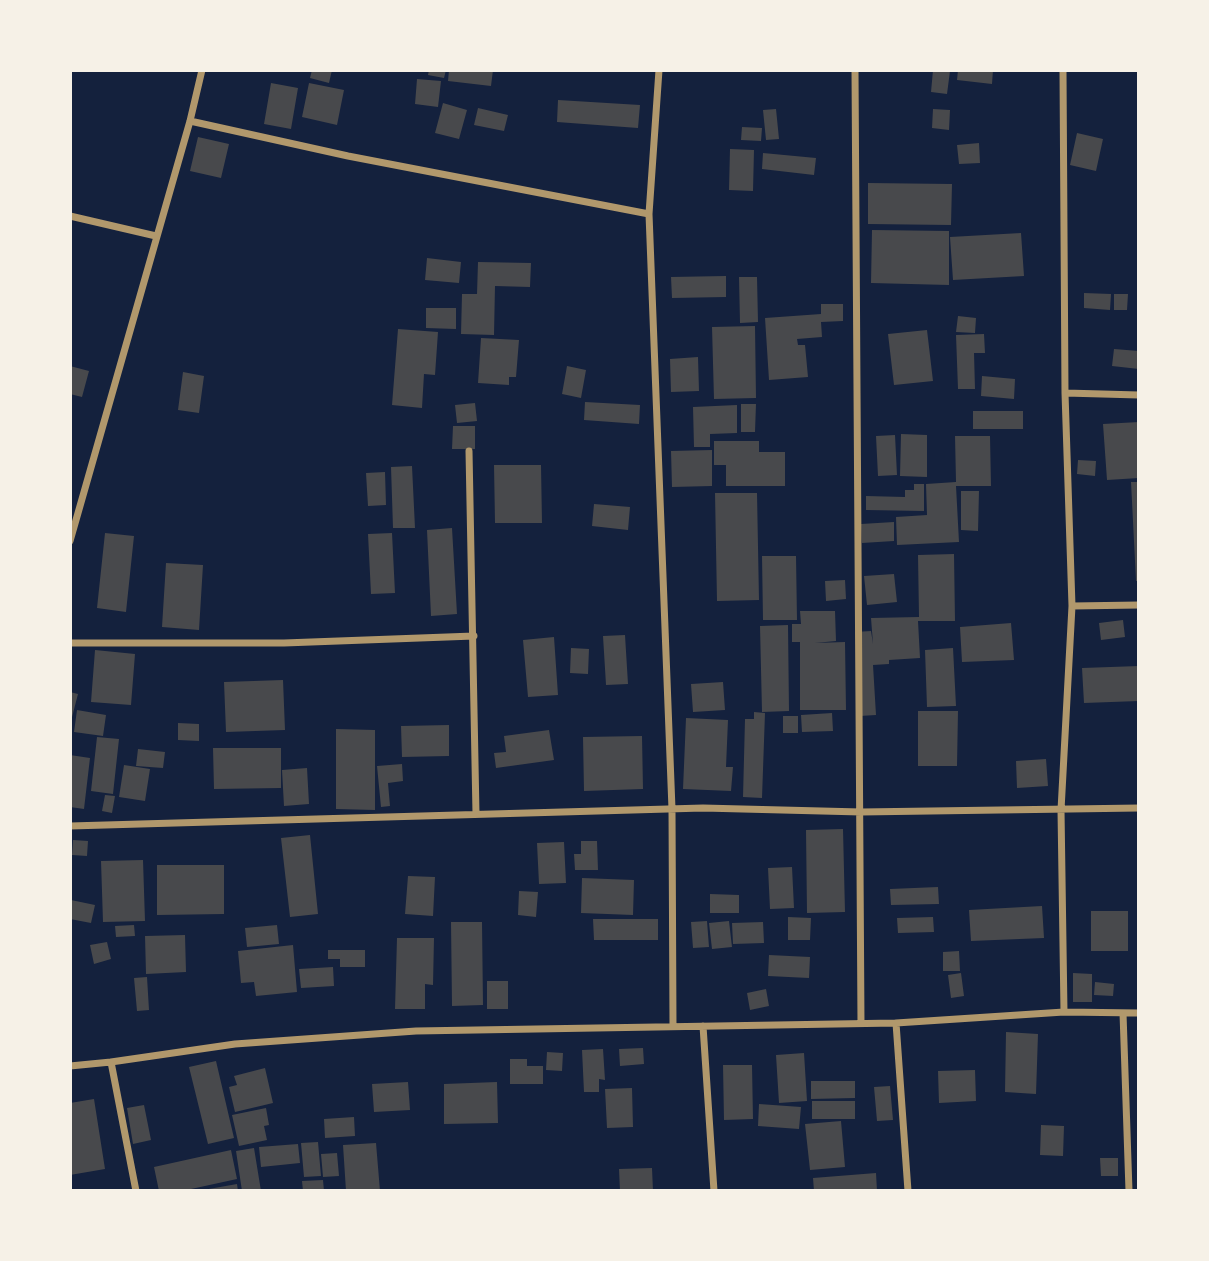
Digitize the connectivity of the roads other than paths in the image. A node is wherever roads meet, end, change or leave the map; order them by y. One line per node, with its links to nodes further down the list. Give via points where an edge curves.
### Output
1 (202, 70): 5 (street)
2 (659, 70): 6 (street)
3 (855, 70): 21 (street)
4 (1063, 70): 9 (street)
5 (190, 121): 6 (street); 8 (street)
6 (649, 214): 19 (street)
7 (70, 216): 8 (street)
8 (156, 236): 12 (street)
9 (1066, 393): 10 (street); 15 (street)
10 (1139, 395)
11 (469, 451): 16 (street)
12 (74, 513): 13 (street)
13 (70, 541)
14 (1139, 605): 15 (street)
15 (1072, 606): 20 (street)
16 (474, 636): 17 (street, via 284,643); 22 (street)
17 (70, 643)
18 (1139, 808): 20 (street)
19 (671, 809): 21 (street); 22 (street); 30 (street)
20 (1061, 810): 21 (street); 24 (street)
21 (861, 812): 27 (street)
22 (476, 814): 23 (street)
23 (70, 826)
24 (1064, 1012): 25 (street); 28 (street)
25 (1123, 1013): 26 (street); 36 (street)
26 (1139, 1013)
27 (861, 1023): 28 (street); 29 (street)
28 (896, 1023): 35 (street)
29 (704, 1026): 30 (street); 34 (street)
30 (673, 1027): 31 (street, via 402,1032 235,1044)
31 (111, 1062): 32 (street); 33 (street)
32 (70, 1066)
33 (136, 1191)
34 (714, 1191)
35 (908, 1191)
36 (1129, 1191)

